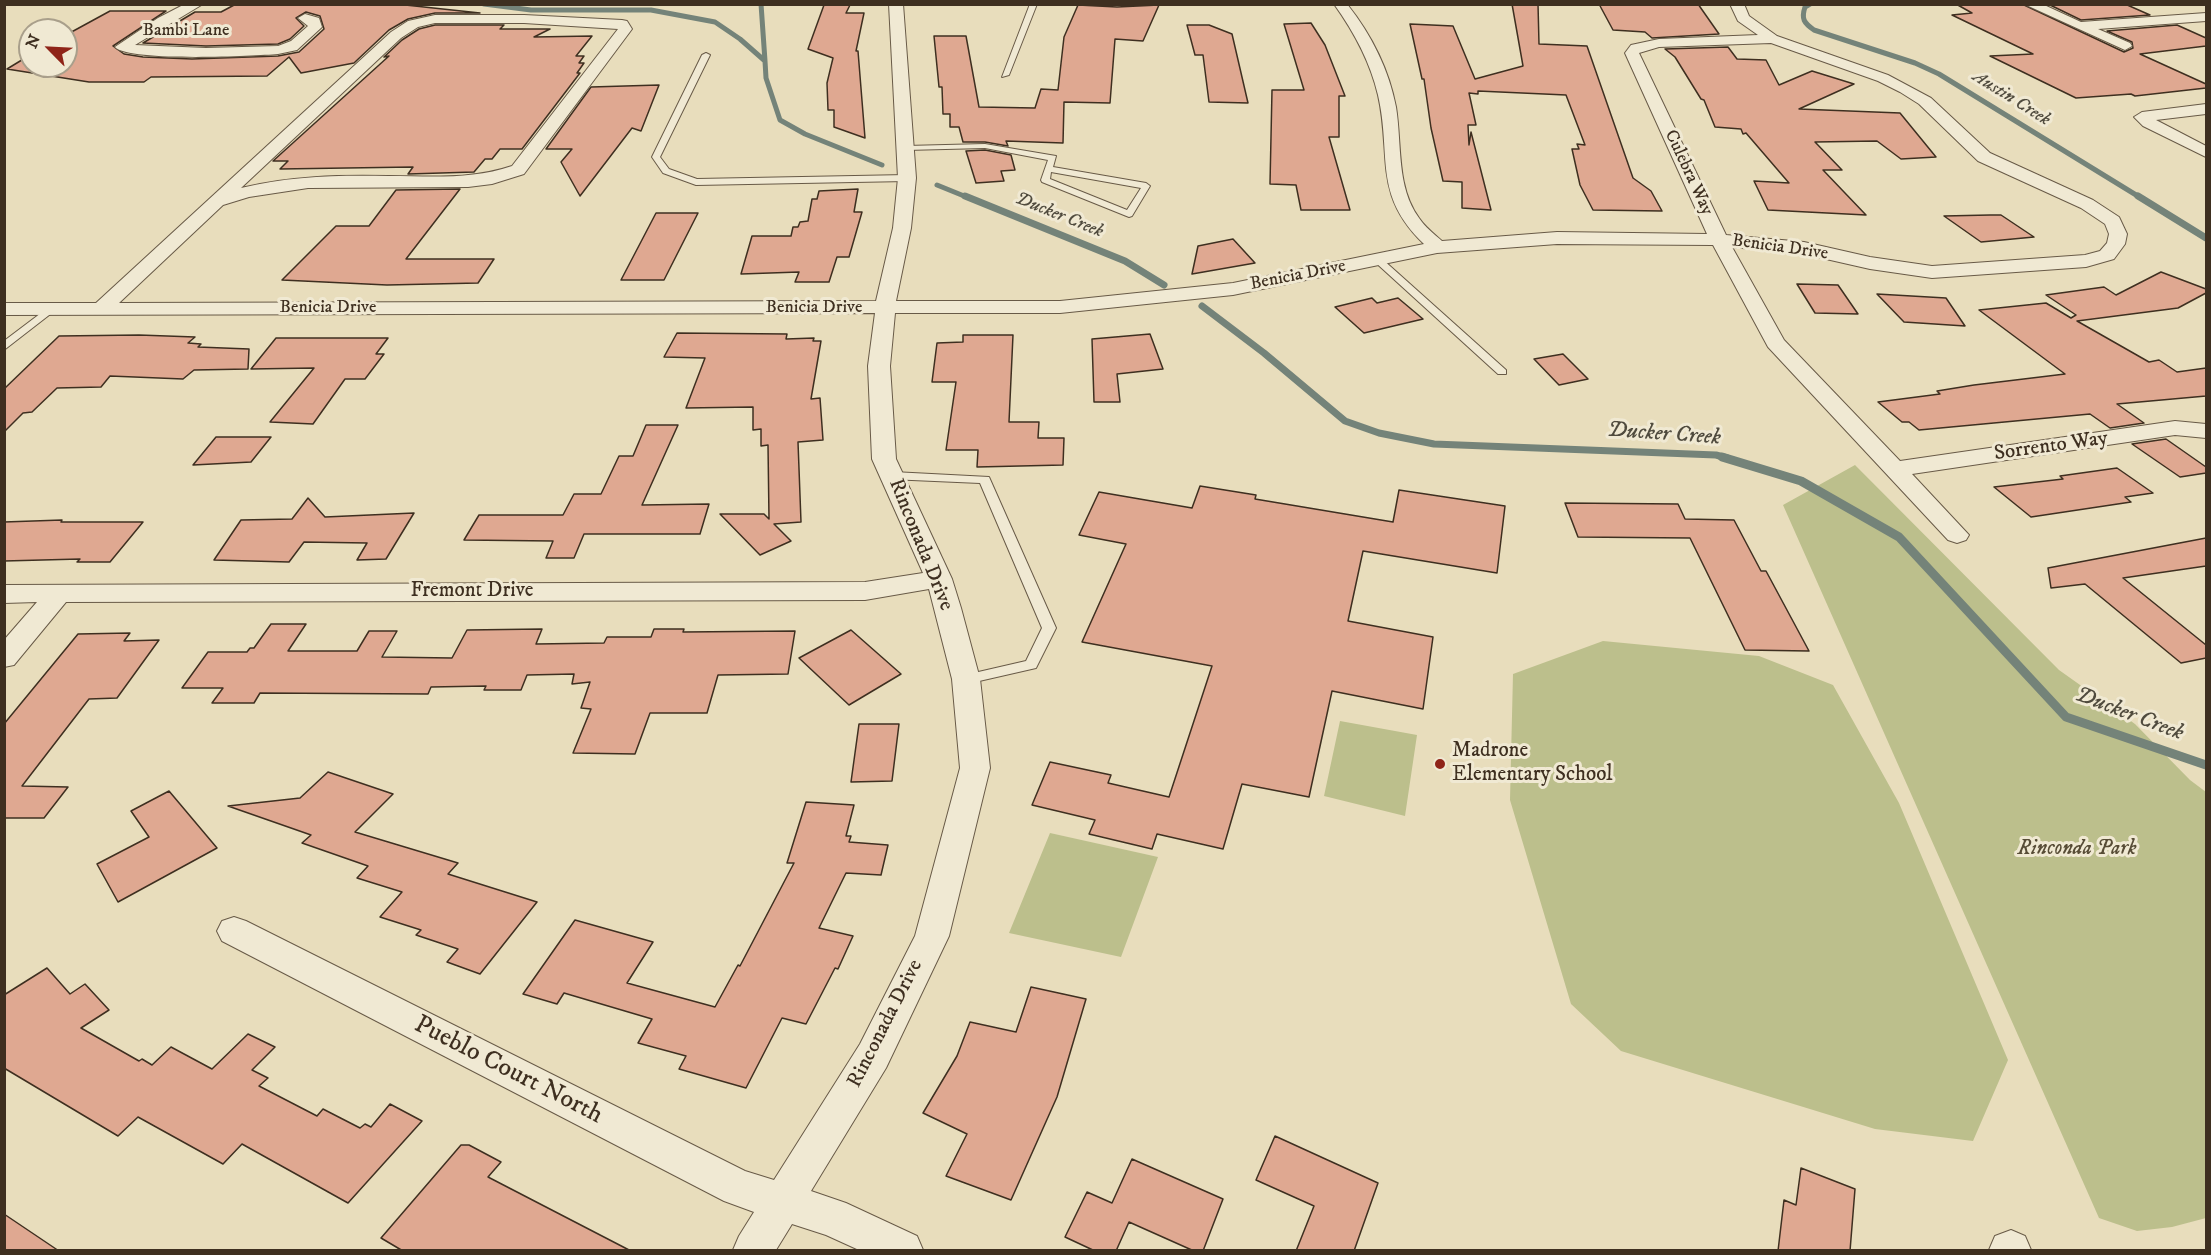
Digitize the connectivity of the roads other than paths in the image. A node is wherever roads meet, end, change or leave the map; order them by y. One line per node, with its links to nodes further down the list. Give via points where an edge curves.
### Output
1 (197, 4): 8 (street, Bambi Lane, via 122,47 149,52 290,48 315,27 314,21)
2 (896, 4): 15 (street, Rinconada Drive)
3 (1034, 4): 13 (lane)
4 (1340, 4): 21 (street, via 1380,73 1388,105 1397,188 1411,220)
5 (1737, 4): 10 (street, Benicia Drive, via 1743,18)
6 (2030, 4): 9 (street)
7 (2206, 17): 9 (street)
8 (305, 18)
9 (2079, 26): 11 (street)
10 (1772, 39): 20 (street, Culebra Way, via 1659,43 1636,48 1632,53); 20 (street, Benicia Drive, via 1905,89 1932,107 1984,157 2087,204 2113,221 2118,234 2116,244 2107,255 2086,261 1932,272 1804,249)
11 (2125, 46)
12 (706, 56): 18 (lane, via 656,157 666,171 696,182)
13 (1005, 75)
14 (2206, 109): 16 (street, via 2142,117)
15 (906, 148): 17 (lane, via 985,146 1053,158); 18 (street, Rinconada Drive)
16 (2206, 152)
17 (1048, 169): 17 (lane, via 1135,184 1146,186 1129,214 1045,180)
18 (907, 178): 24 (street, Rinconada Drive, via 902,228)
19 (217, 201): 19 (street, via 278,184 468,182 506,176 518,170 625,29 622,24 524,19 435,20 413,24 396,35); 23 (street)
20 (1719, 240): 21 (street, Benicia Drive, via 1557,238); 30 (street, Culebra Way, via 1775,344)
21 (1437, 247): 22 (street, Benicia Drive)
22 (1378, 260): 24 (street, Benicia Drive, via 1233,289 1152,299 1060,307); 28 (lane)
23 (103, 308): 24 (street, Benicia Drive); 26 (street, Benicia Drive)
24 (885, 308): 31 (street, Rinconada Drive, via 879,366 884,459)
25 (4, 309): 26 (street, Benicia Drive)
26 (49, 309): 27 (lane)
27 (4, 347)
28 (1502, 372)
29 (2206, 431): 30 (street, Sorrento Way, via 2175,429)
30 (1895, 470): 32 (street, Culebra Way)
31 (892, 476): 33 (street, Rinconada Drive); 37 (lane, via 985,480 1049,628 1031,665)
32 (1957, 535)
33 (939, 579): 35 (street, Fremont Drive, via 865,591); 37 (street, Rinconada Drive)
34 (4, 594): 35 (street, Fremont Drive)
35 (59, 594): 36 (street)
36 (4, 658)
37 (966, 680): 39 (street, Rinconada Drive, via 975,768 932,936 873,1056)
38 (234, 931): 39 (street, Pueblo Court North, via 738,1188)
39 (785, 1202): 40 (street, Rinconada Drive); 41 (street, Pueblo Court North, via 832,1217)
40 (753, 1251)
41 (903, 1251)

